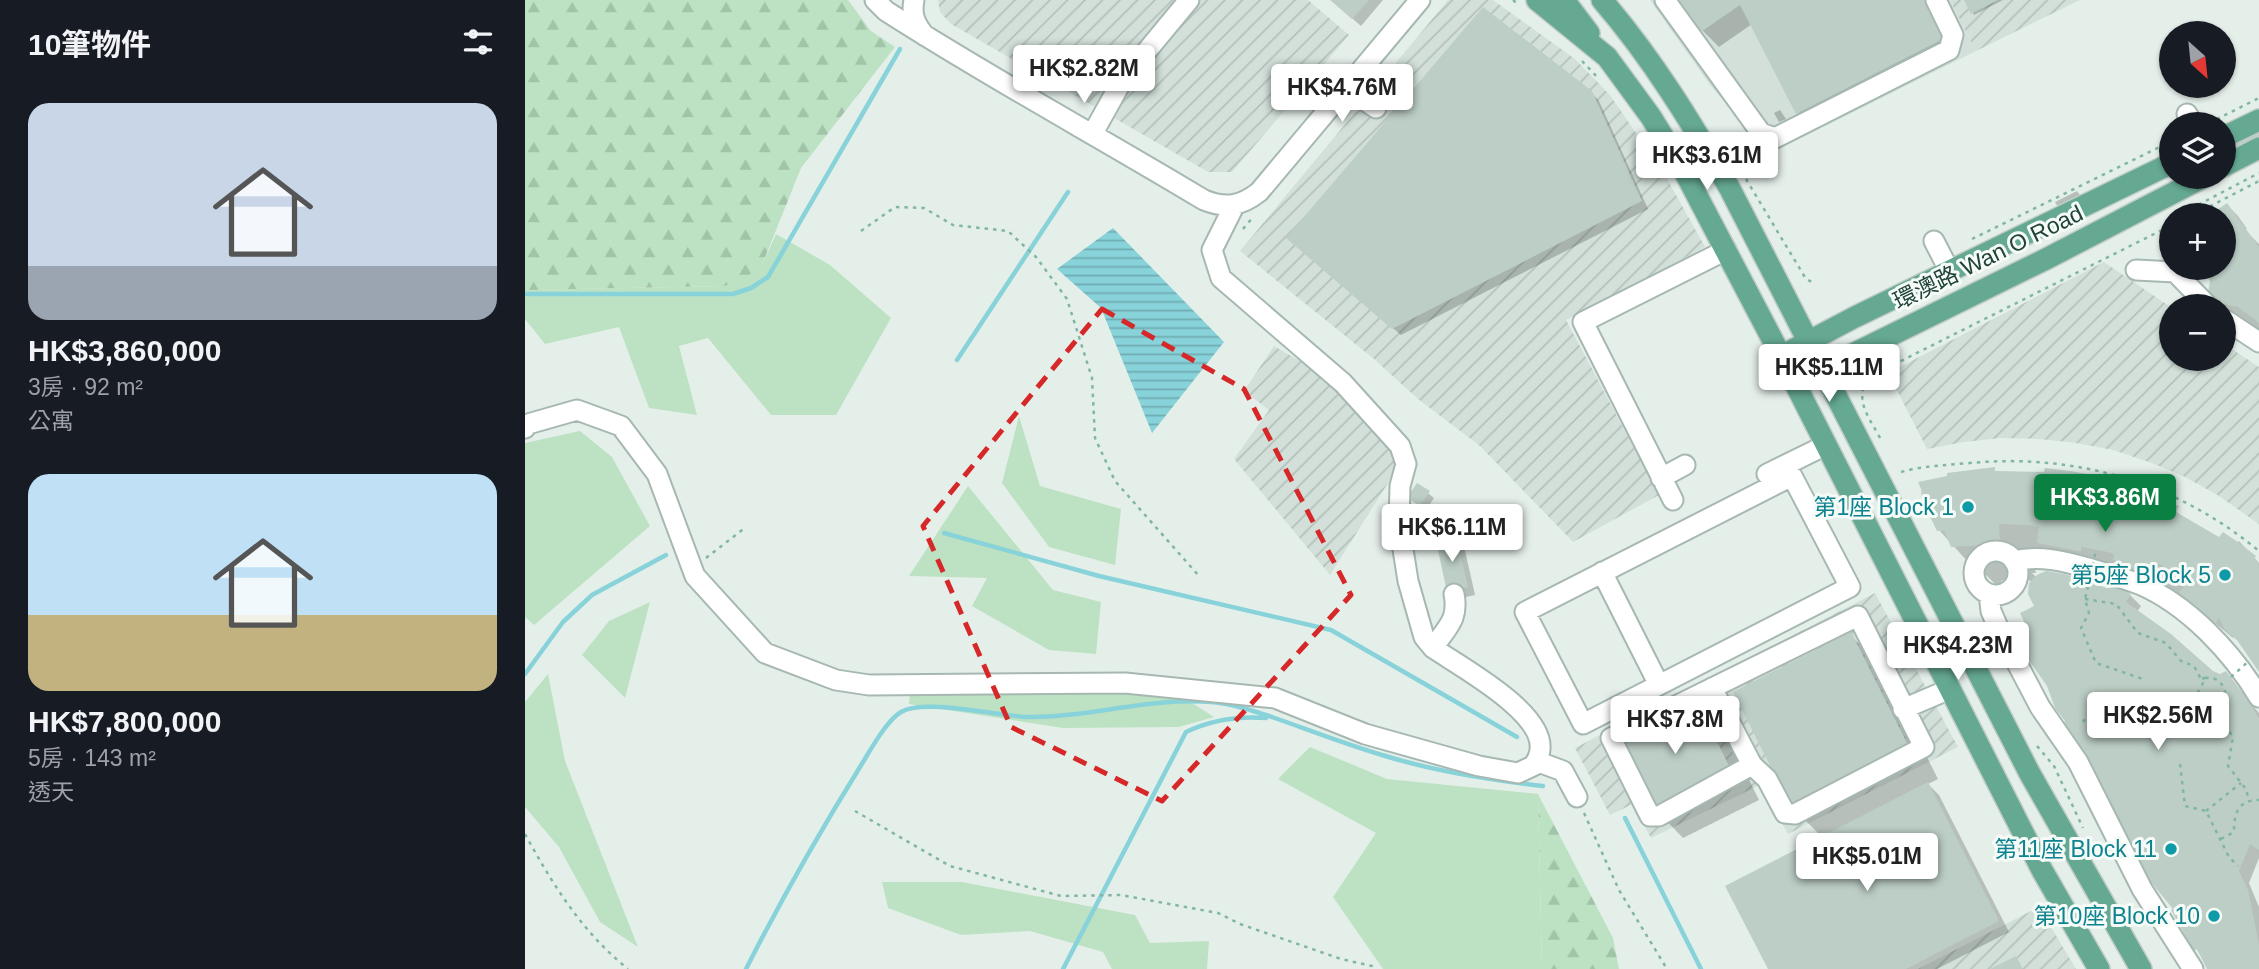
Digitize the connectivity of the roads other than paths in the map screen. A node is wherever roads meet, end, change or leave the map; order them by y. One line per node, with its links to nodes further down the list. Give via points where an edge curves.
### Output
1 (875, 0): 10 (street)
2 (914, 0): 10 (street, via 916,26)
3 (1189, 0): 16 (street, via 1122,81)
4 (1420, 0): 12 (street)
5 (1564, 0): 11 (main road)
6 (1602, 0): 26 (main road, via 1686,114)
7 (1665, 0): 8 (street, via 1761,133 1775,138 1949,50 1953,35)
8 (1936, 0)
9 (1530, 4): 11 (main road)
10 (925, 36): 16 (street)
11 (1607, 57): 22 (main road, via 1665,138)
12 (1346, 88): 13 (street); 21 (street, via 1259,192)
13 (1375, 108)
14 (2259, 120): 15 (main road)
15 (2236, 131)
16 (1093, 133): 21 (street, via 1205,200)
17 (2259, 148): 18 (main road)
18 (2236, 160)
19 (2159, 168): 26 (main road, 環澳路 Wan O Road, via 1942,256)
20 (2181, 189): 29 (main road, 環澳路 Wan O Road)
21 (1234, 206): 41 (street, via 1212,250 1221,278 1343,383 1400,446 1406,464 1399,524 1408,581 1424,637)
22 (1726, 250): 28 (main road); 34 (street, via 1583,322)
23 (2136, 270): 24 (street, via 2175,272)
24 (2196, 294)
25 (2236, 326): 27 (street)
26 (1809, 341): 28 (main road, 環澳路 Wan O Road); 29 (main road)
27 (2259, 342)
28 (1781, 356): 30 (main road)
29 (1823, 368): 30 (main road, 環澳路 Wan O Road); 51 (main road, via 2024,763)
30 (1794, 383): 32 (main road)
31 (525, 428): 47 (street, via 577,410 621,426 657,474 695,576 765,653 836,680 869,685 1125,683 1275,698 1365,734 1479,766 1518,773)
32 (1826, 445): 35 (street, via 1768,473 1761,484); 44 (main road)
33 (1685, 465): 34 (street)
34 (1661, 478): 36 (street)
35 (1763, 491): 38 (street); 42 (street, via 1792,476 1850,587)
36 (1673, 500)
37 (2014, 561): 40 (street, via 2018,574 2014,587 2002,595); 40 (street, via 1995,552 1981,557 1974,578); 45 (street, via 2032,557 2064,561 2140,585 2201,627)
38 (1602, 572): 42 (street); 42 (street, via 1525,612 1583,724)
39 (1454, 594): 41 (street, via 1455,616)
40 (1989, 594): 52 (street, via 1997,625 2040,707 2078,762 2142,889)
41 (1433, 648): 47 (street, via 1517,705 1534,727 1541,748)
42 (1659, 685)
43 (1711, 688): 46 (street, via 1858,616); 48 (street); 48 (street, via 1611,738 1646,810 1650,816 1659,816)
44 (1950, 689): 46 (street); 50 (main road, via 2062,907)
45 (2259, 696)
46 (1903, 709): 48 (street, via 1924,747 1795,814 1785,813 1767,779)
47 (1536, 761): 49 (street, via 1563,771)
48 (1752, 765)
49 (1577, 797)
50 (2099, 969)
51 (2141, 969)
52 (2193, 969)

